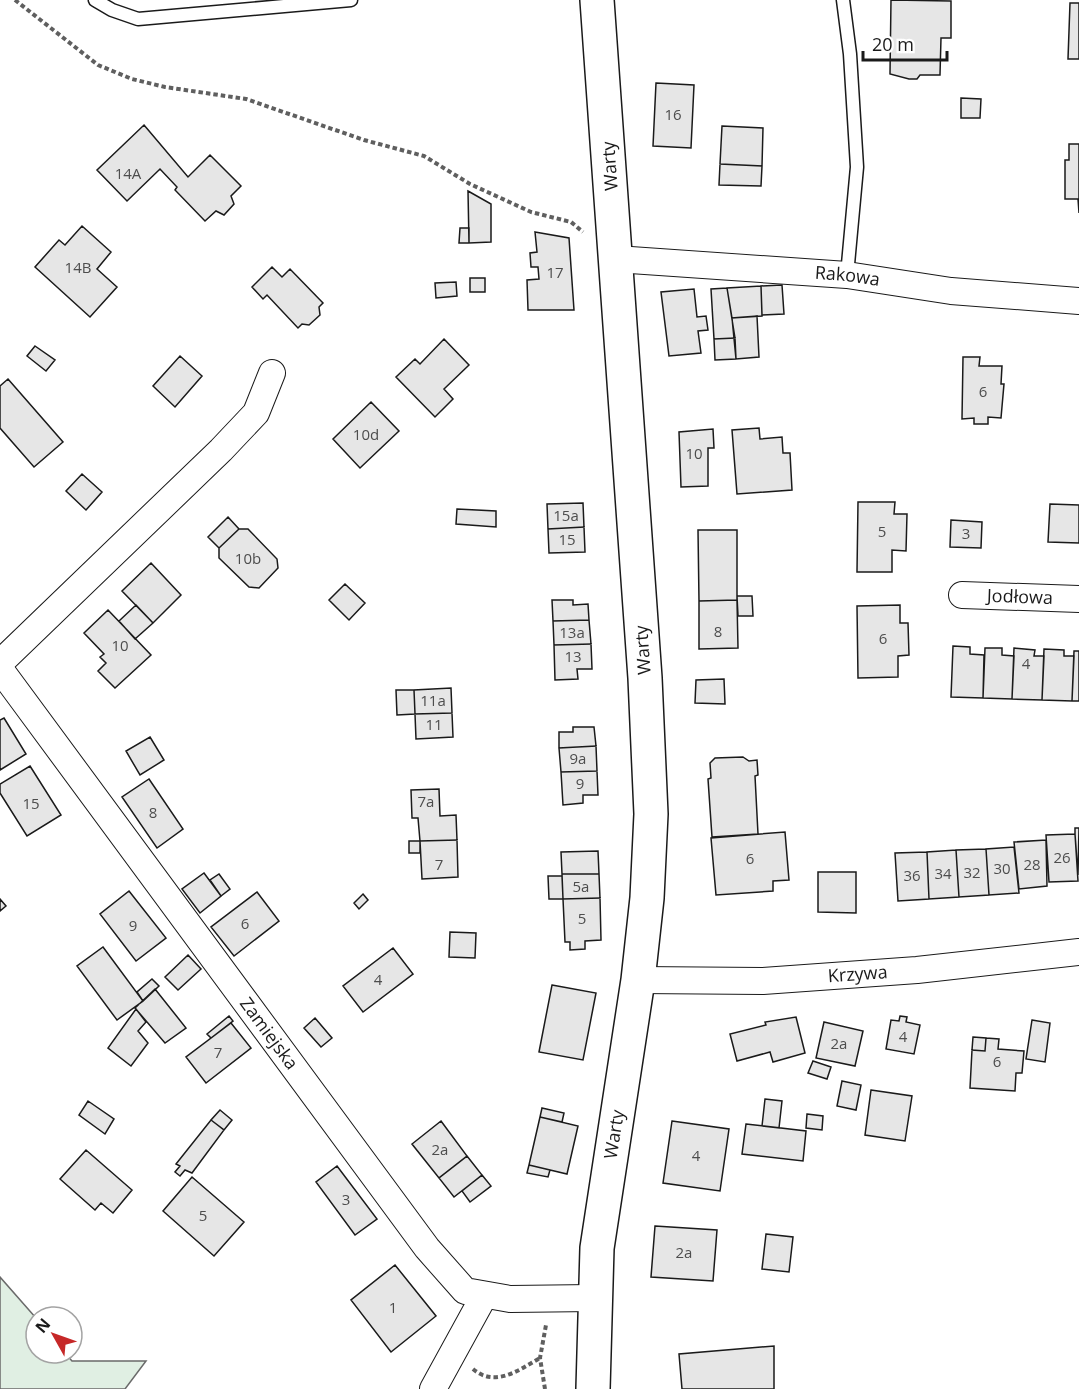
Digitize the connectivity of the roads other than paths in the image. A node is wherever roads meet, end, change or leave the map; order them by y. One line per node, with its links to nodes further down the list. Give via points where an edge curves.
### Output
1 (95, 0): 2 (lane, via 138,19)
2 (351, 0)
3 (597, 0): 5 (main road, Warty)
4 (843, 0): 6 (lane, via 857,167)
5 (616, 260): 6 (street, Rakowa); 14 (main road, Warty, via 651,771 648,898)
6 (847, 275): 7 (street, Rakowa, via 951,291)
7 (1079, 301)
8 (272, 373): 11 (street, via 256,413 242,428)
9 (962, 595): 10 (street, Jodłowa)
10 (1079, 599)
11 (0, 663)
12 (0, 669): 15 (street, Zamiejska, via 427,1248 465,1291)
13 (1079, 952): 14 (street, Krzywa, via 917,970 763,981)
14 (638, 980): 16 (main road, Warty, via 606,1177)
15 (484, 1296): 16 (street, Zamiejska); 17 (street)
16 (593, 1298): 18 (main road, Warty)
17 (433, 1389)
18 (593, 1389)

